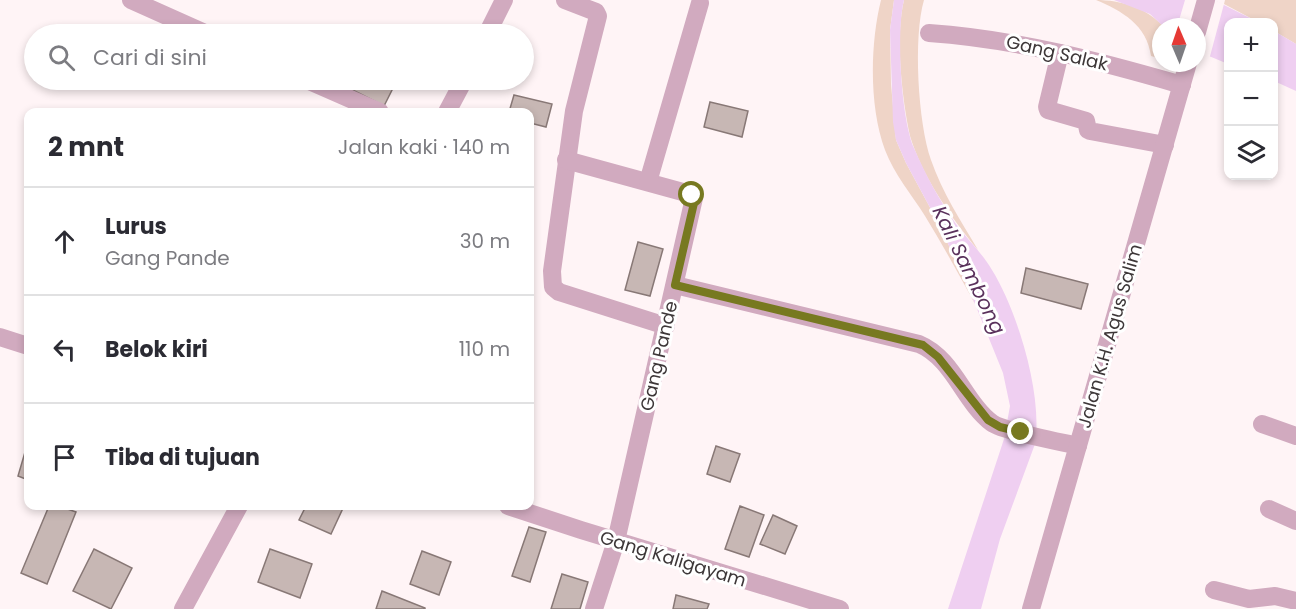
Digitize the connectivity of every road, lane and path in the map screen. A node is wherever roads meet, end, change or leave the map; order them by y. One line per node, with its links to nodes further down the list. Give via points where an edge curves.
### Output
1 (131, 0): 7 (street)
2 (504, 0): 8 (street)
3 (565, 0): 18 (street, via 598,15 576,99)
4 (1206, 0): 6 (street)
5 (700, 3): 19 (street)
6 (1201, 18)
7 (185, 24)
8 (492, 24)
9 (929, 33): 10 (street, Gang Salak, via 986,38)
10 (1060, 53): 12 (street, Gang Salak); 17 (street, via 1048,110 1086,120 1090,131)
11 (1186, 72): 12 (street, Jalan K.H. Agus Salim)
12 (1182, 85): 17 (street, Jalan K.H. Agus Salim)
13 (330, 90): 15 (street)
14 (459, 90): 16 (street)
15 (371, 108)
16 (449, 108)
17 (1165, 145): 26 (street, Jalan K.H. Agus Salim)
18 (566, 160): 19 (street, Gang Pande); 21 (street, via 553,287)
19 (648, 182): 20 (street, Gang Pande, via 694,198)
20 (675, 285): 21 (street, Gang Pande); 26 (street, via 923,345 938,357 988,420 1000,427)
21 (666, 326): 31 (street, Gang Pande)
22 (0, 337): 23 (street)
23 (24, 345)
24 (1262, 424): 25 (street)
25 (1296, 436)
26 (1078, 446): 37 (street, Jalan K.H. Agus Salim)
27 (1269, 509): 30 (street)
28 (237, 510): 34 (street)
29 (520, 510): 31 (street, Gang Kaligayam)
30 (1296, 521)
31 (616, 541): 35 (street, Gang Pande); 36 (street, Gang Kaligayam)
32 (1214, 590): 33 (street, via 1249,598 1278,596)
33 (1296, 601)
34 (183, 609)
35 (594, 609)
36 (840, 609)
37 (1031, 609)

